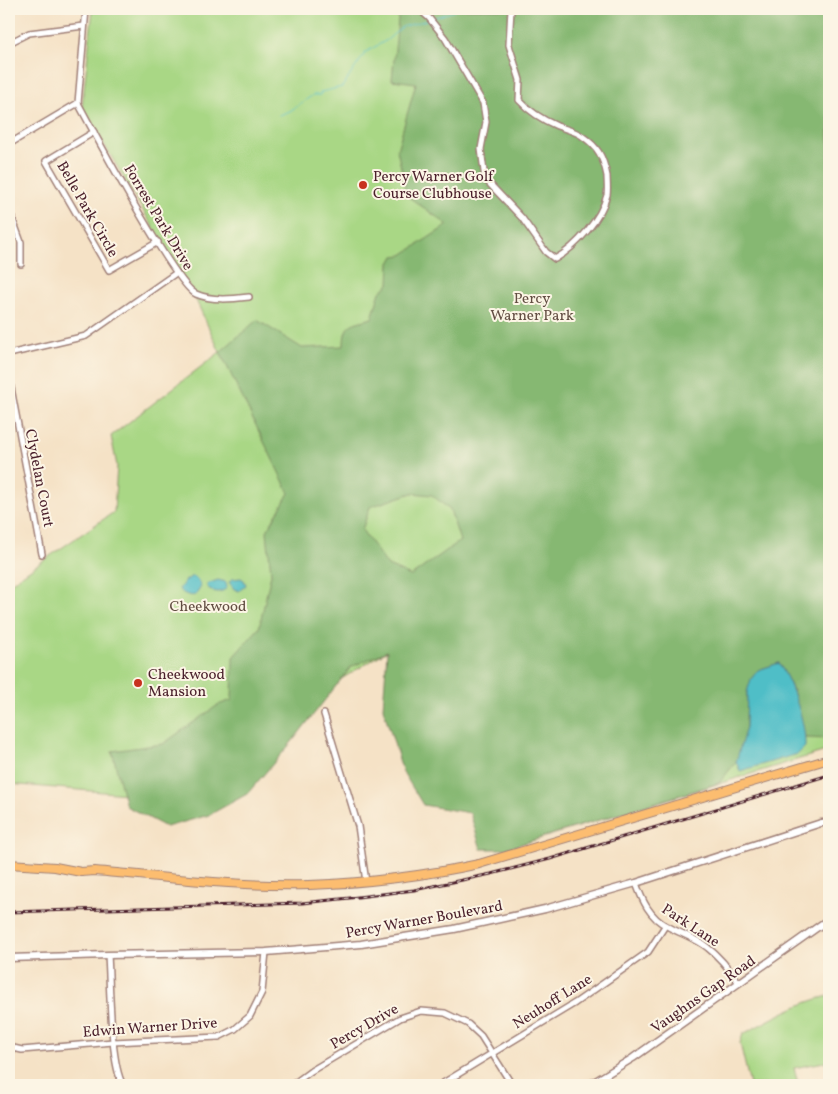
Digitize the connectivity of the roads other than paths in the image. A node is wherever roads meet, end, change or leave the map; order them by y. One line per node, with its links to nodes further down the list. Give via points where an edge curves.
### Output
1 (86, 9): 4 (street)
2 (419, 9): 3 (street, via 445,38 483,103 486,122 481,149 485,179 522,218 546,252 556,259 579,242 595,220 607,195 604,161 598,149 580,134 556,126 519,100 520,80 509,45)
3 (511, 9)
4 (84, 26): 5 (street, via 29,33); 6 (street)
5 (9, 43)
6 (78, 103): 7 (street, Forrest Park Drive); 8 (street)
7 (94, 132): 10 (street, Forrest Park Drive); 10 (street, Belle Park Circle, via 46,161 55,178 109,270)
8 (9, 144)
9 (9, 209): 11 (street, via 21,242)
10 (158, 242): 12 (street, Forrest Park Drive)
11 (21, 264)
12 (176, 273): 13 (street, Forrest Park Drive, via 194,294 218,298); 14 (street, via 86,336)
13 (249, 297)
14 (9, 354)
15 (9, 377): 16 (street, Clydelan Court)
16 (42, 554)
17 (324, 714): 21 (street, via 358,826)
18 (829, 758): 21 (main road, via 479,864)
19 (829, 823): 22 (street, Percy Warner Boulevard)
20 (9, 864): 21 (main road, via 254,884)
21 (366, 882)
22 (636, 883): 24 (street, Park Lane, via 642,901); 25 (street, Percy Warner Boulevard, via 545,909 454,929 361,944)
23 (829, 919): 28 (street, Vaughns Gap Road)
24 (665, 926): 28 (street, Park Lane, via 707,947); 31 (street, Neuhoff Lane, via 648,952 575,1003)
25 (266, 952): 26 (street, Percy Warner Boulevard); 29 (street, Edwin Warner Drive, via 262,992 250,1016 235,1029 219,1037)
26 (108, 954): 27 (street, Percy Warner Boulevard); 29 (street)
27 (9, 958)
28 (739, 983): 36 (street, Vaughns Gap Road)
29 (113, 1042): 30 (street, Edwin Warner Drive, via 22,1050); 32 (street)
30 (9, 1047)
31 (492, 1052): 33 (street, Percy Drive, via 468,1024 445,1014 421,1011 400,1018); 34 (street, Neuhoff Lane); 35 (street, Percy Drive)
32 (123, 1085)
33 (292, 1085)
34 (440, 1085)
35 (512, 1085)
36 (589, 1085)

